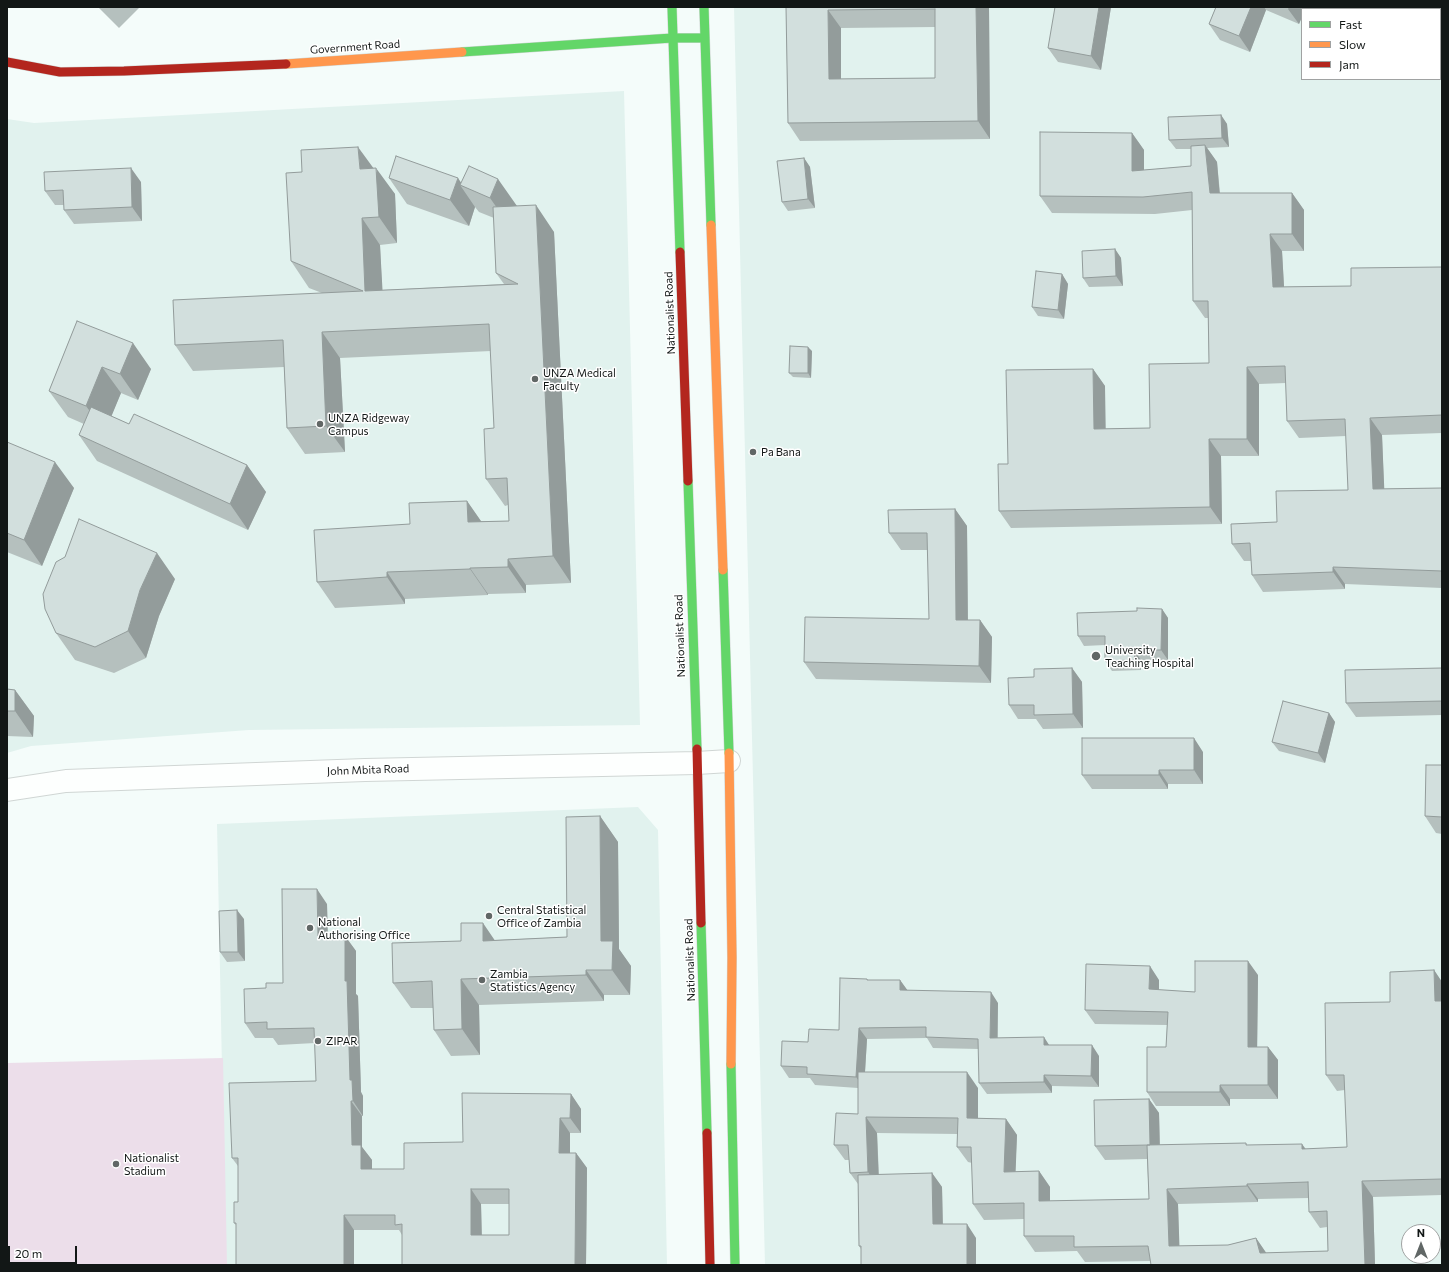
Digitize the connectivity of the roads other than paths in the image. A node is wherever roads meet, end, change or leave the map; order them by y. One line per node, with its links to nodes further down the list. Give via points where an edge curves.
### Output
1 (672, 7): 3 (main road, Nationalist Road)
2 (704, 7): 4 (main road)
3 (672, 38): 4 (main road, Government Road); 5 (main road, Government Road, via 252,66 124,71 60,72); 7 (main road, Nationalist Road)
4 (705, 38): 6 (main road)
5 (7, 62)
6 (729, 761): 7 (street, John Mbita Road); 10 (main road, via 731,1052)
7 (696, 763): 8 (street, John Mbita Road, via 365,770 66,781); 9 (main road, Nationalist Road)
8 (7, 790)
9 (710, 1265)
10 (736, 1265)

